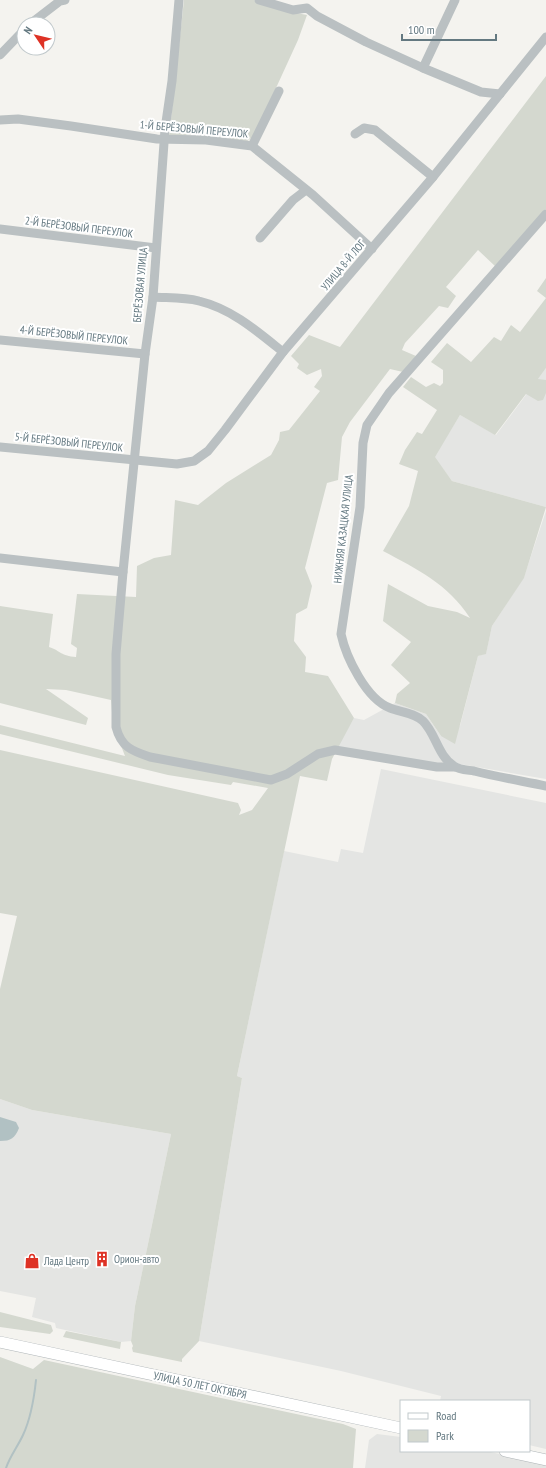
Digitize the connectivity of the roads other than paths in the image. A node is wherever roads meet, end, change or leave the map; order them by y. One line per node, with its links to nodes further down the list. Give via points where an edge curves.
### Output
1 (65, 0): 6 (street)
2 (179, 0): 15 (street, БЕРЁЗОВАЯ УЛИЦА)
3 (259, 0): 5 (street, via 293,10)
4 (455, 0): 10 (street)
5 (310, 4): 10 (street, via 317,16)
6 (40, 16)
7 (546, 37): 12 (street, УЛИЦА 8-Й ЛОГ)
8 (16, 38): 9 (street)
9 (0, 55)
10 (423, 68): 12 (street, via 481,92)
11 (279, 91): 16 (street)
12 (500, 94): 17 (street, УЛИЦА 8-Й ЛОГ)
13 (0, 120): 15 (street, 1-Й БЕРЁЗОВЫЙ ПЕРЕУЛОК, via 18,119)
14 (355, 134): 17 (street, via 364,128 374,130)
15 (164, 139): 16 (street, 1-Й БЕРЁЗОВЫЙ ПЕРЕУЛОК, via 206,140); 22 (street, БЕРЁЗОВАЯ УЛИЦА)
16 (252, 146): 18 (street, 1-Й БЕРЁЗОВЫЙ ПЕРЕУЛОК)
17 (433, 177): 23 (street, УЛИЦА 8-Й ЛОГ)
18 (306, 190): 21 (street, via 293,200); 23 (street, 1-Й БЕРЁЗОВЫЙ ПЕРЕУЛОК)
19 (546, 214): 32 (street, НИЖНЯЯ КАЗАЦКАЯ УЛИЦА, via 389,394 367,425 363,443 360,507 342,629 344,650 370,694 378,702 422,720)
20 (0, 229): 22 (street, 2-Й БЕРЁЗОВЫЙ ПЕРЕУЛОК)
21 (260, 238)
22 (156, 248): 24 (street, БЕРЁЗОВАЯ УЛИЦА)
23 (372, 249): 26 (street, УЛИЦА 8-Й ЛОГ)
24 (153, 297): 26 (street, via 198,300 216,306 235,315); 27 (street, БЕРЁЗОВАЯ УЛИЦА)
25 (0, 340): 27 (street, 4-Й БЕРЁЗОВЫЙ ПЕРЕУЛОК)
26 (282, 352): 29 (street, УЛИЦА 8-Й ЛОГ, via 208,451 186,464)
27 (145, 354): 29 (street, БЕРЁЗОВАЯ УЛИЦА)
28 (0, 447): 29 (street, 5-Й БЕРЁЗОВЫЙ ПЕРЕУЛОК)
29 (135, 461): 31 (street, БЕРЁЗОВАЯ УЛИЦА)
30 (0, 558): 31 (street)
31 (123, 572): 32 (street, БЕРЁЗОВАЯ УЛИЦА, via 116,654 116,727 119,739 132,751 172,762 271,780 287,774 318,754 335,750 437,767)
32 (454, 767): 33 (street)
33 (546, 786)
34 (0, 1342): 35 (main road, УЛИЦА 50 ЛЕТ ОКТЯБРЯ)
35 (400, 1428)
36 (510, 1452): 37 (main road)
37 (546, 1460)

